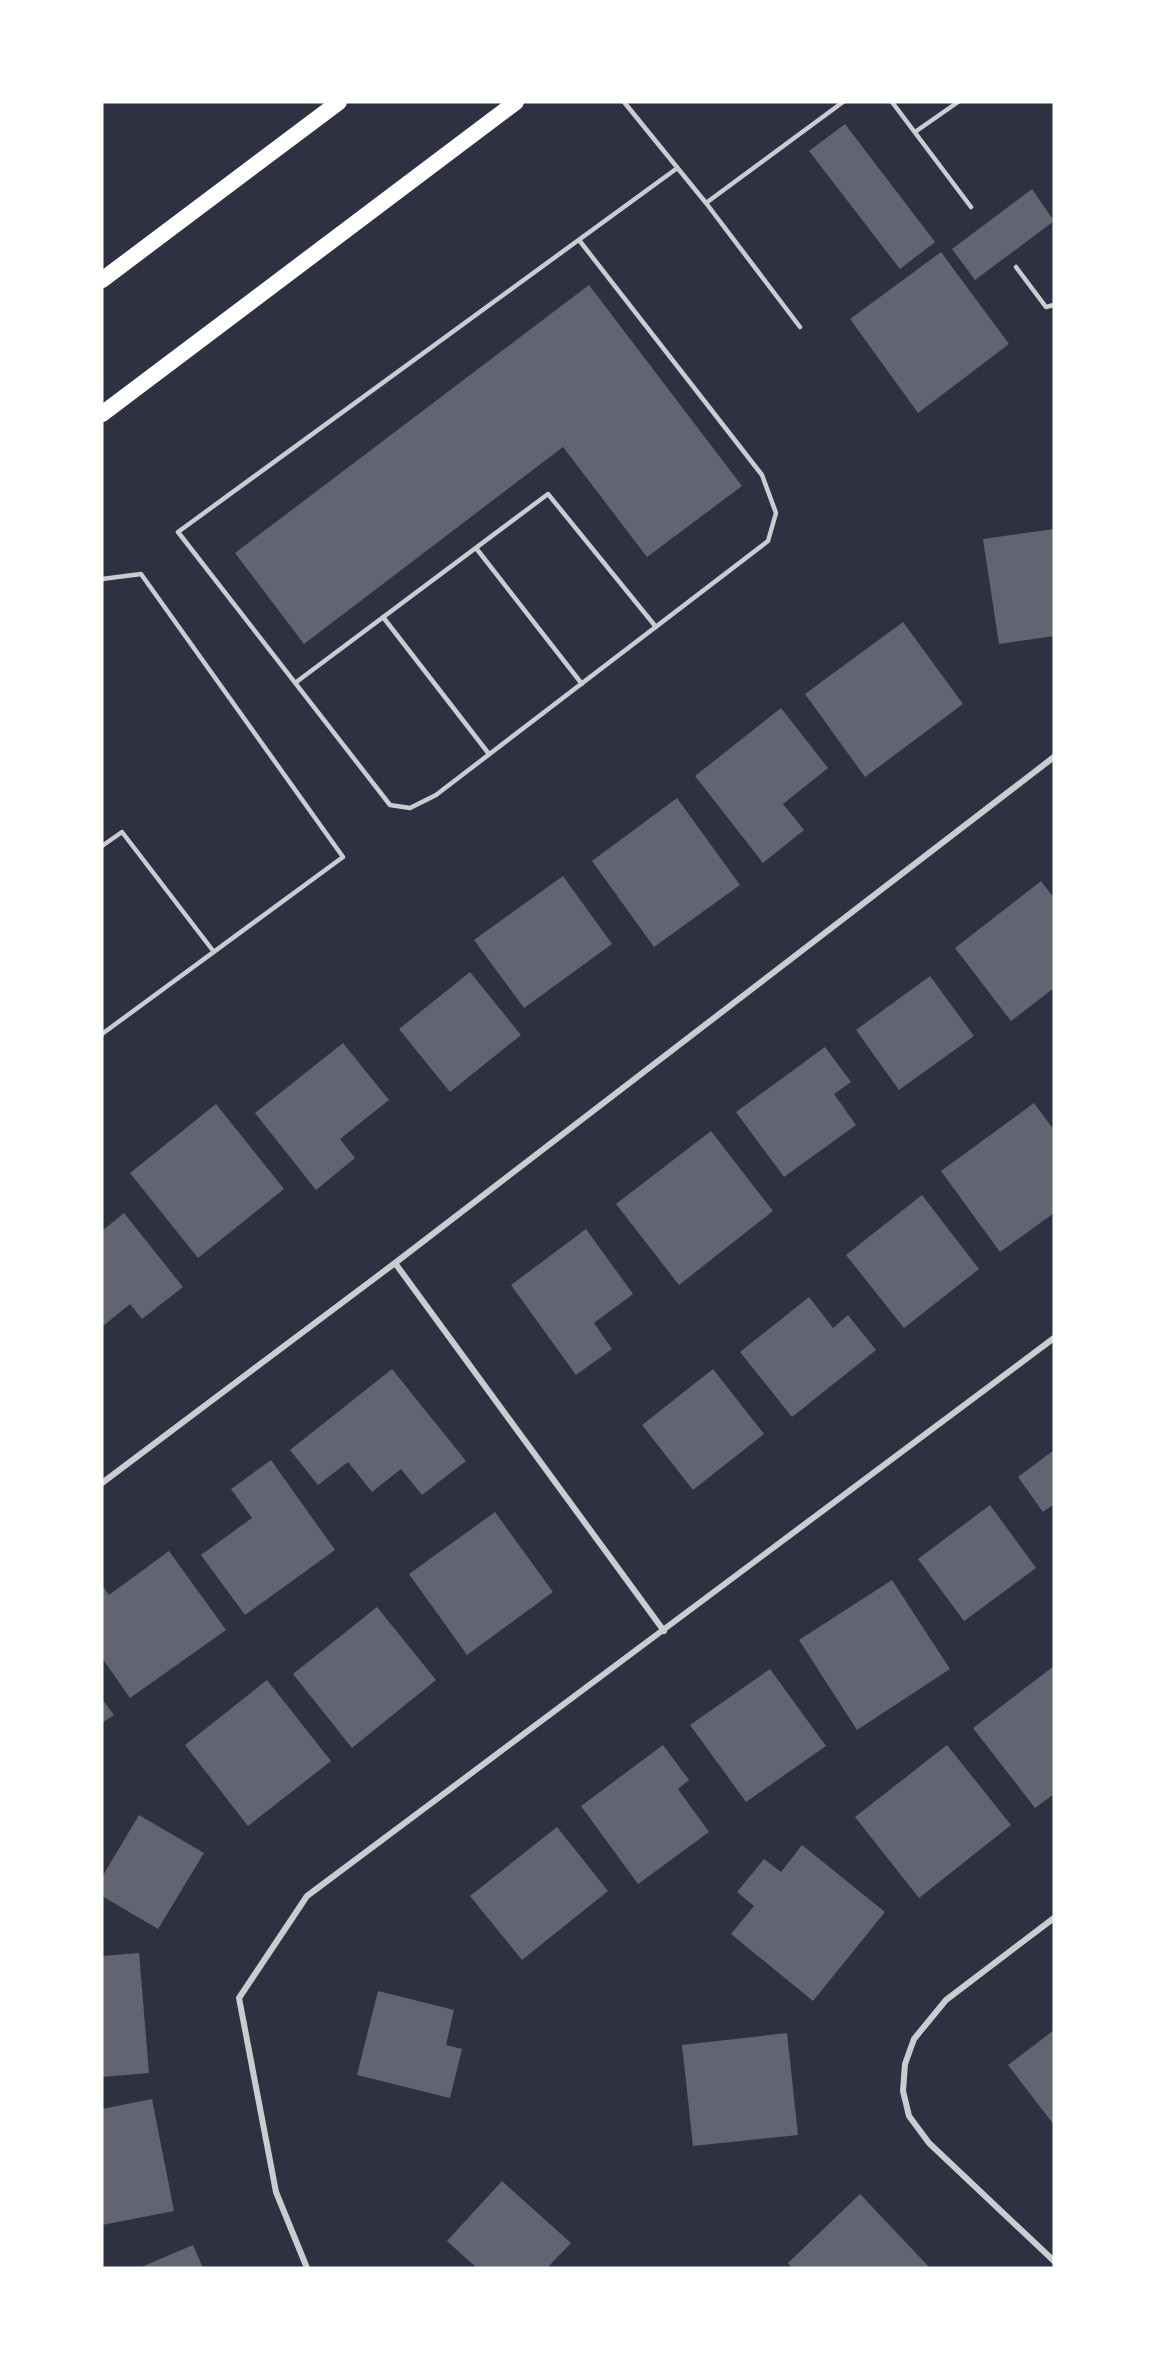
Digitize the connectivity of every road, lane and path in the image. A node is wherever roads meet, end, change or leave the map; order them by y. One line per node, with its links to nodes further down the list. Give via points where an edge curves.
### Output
1 (339, 102): 13 (highway)
2 (516, 102): 16 (highway)
3 (624, 102): 8 (lane)
4 (843, 102): 9 (lane)
5 (892, 102): 7 (lane)
6 (958, 102): 7 (lane)
7 (915, 132): 10 (lane)
8 (676, 169): 9 (lane); 11 (lane)
9 (706, 203): 15 (lane)
10 (971, 207)
11 (579, 240): 20 (lane, via 762,476 776,513 768,541); 21 (lane, via 178,532)
12 (1016, 267): 14 (lane, via 1046,308)
13 (102, 280)
14 (1054, 305)
15 (800, 327)
16 (102, 414)
17 (476, 548): 19 (lane); 20 (lane, via 548,494); 22 (lane)
18 (102, 579): 26 (lane, via 141,574 343,857)
19 (383, 617): 21 (lane); 23 (lane)
20 (656, 627): 22 (lane)
21 (295, 683): 23 (lane, via 390,805 410,808 436,795)
22 (582, 684): 23 (lane)
23 (489, 754)
24 (1054, 757): 28 (street)
25 (102, 846): 26 (lane, via 122,832)
26 (214, 952): 27 (lane)
27 (102, 1034)
28 (395, 1263): 30 (street); 31 (street)
29 (1054, 1338): 31 (street)
30 (102, 1483)
31 (664, 1631): 34 (street, via 307,1896 239,1998 276,2192)
32 (1054, 1918): 33 (street, via 946,2000 914,2039 905,2064 903,2091 909,2116 929,2143)
33 (1054, 2261)
34 (307, 2268)

